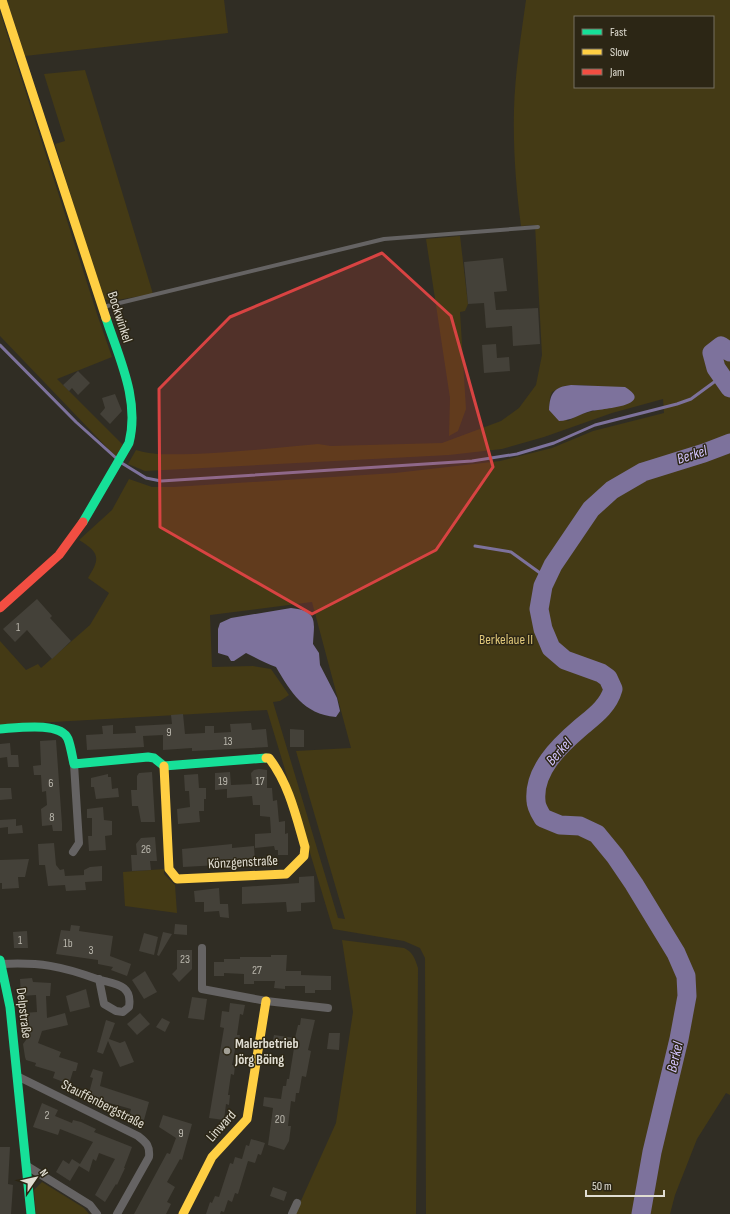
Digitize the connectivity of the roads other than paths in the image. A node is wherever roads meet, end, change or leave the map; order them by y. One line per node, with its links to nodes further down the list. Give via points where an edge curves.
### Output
1 (2, 0): 3 (street, Bockwinkel)
2 (538, 227): 3 (lane, via 384,239)
3 (102, 307): 4 (street, Bockwinkel, via 133,404 133,431 129,443 76,533 58,555)
4 (0, 608)
5 (0, 729): 6 (street, via 42,727 60,730 68,738)
6 (74, 764): 7 (street, via 148,757 154,758); 8 (street, via 79,843)
7 (164, 766): 7 (street, Könzgenstraße, via 170,869 177,879 286,874 304,856 305,847 283,782 269,758)
8 (73, 852)
9 (202, 948): 12 (street, via 202,989)
10 (0, 962): 11 (street, via 45,964); 14 (street, Delpstraße, via 10,1007)
11 (99, 979): 11 (street, via 120,984 130,1000 129,1007 123,1012 104,1004)
12 (266, 1001): 13 (street); 20 (street, Linward, via 247,1119 212,1157)
13 (328, 1008)
14 (17, 1076): 15 (street, Delpstraße); 19 (street, Stauffenbergstraße, via 147,1142 150,1149 149,1157)
15 (27, 1166): 17 (street, Delpstraße); 18 (street, via 90,1205)
16 (297, 1203): 21 (street)
17 (31, 1214)
18 (97, 1214)
19 (117, 1214)
20 (183, 1214)
21 (292, 1214)

